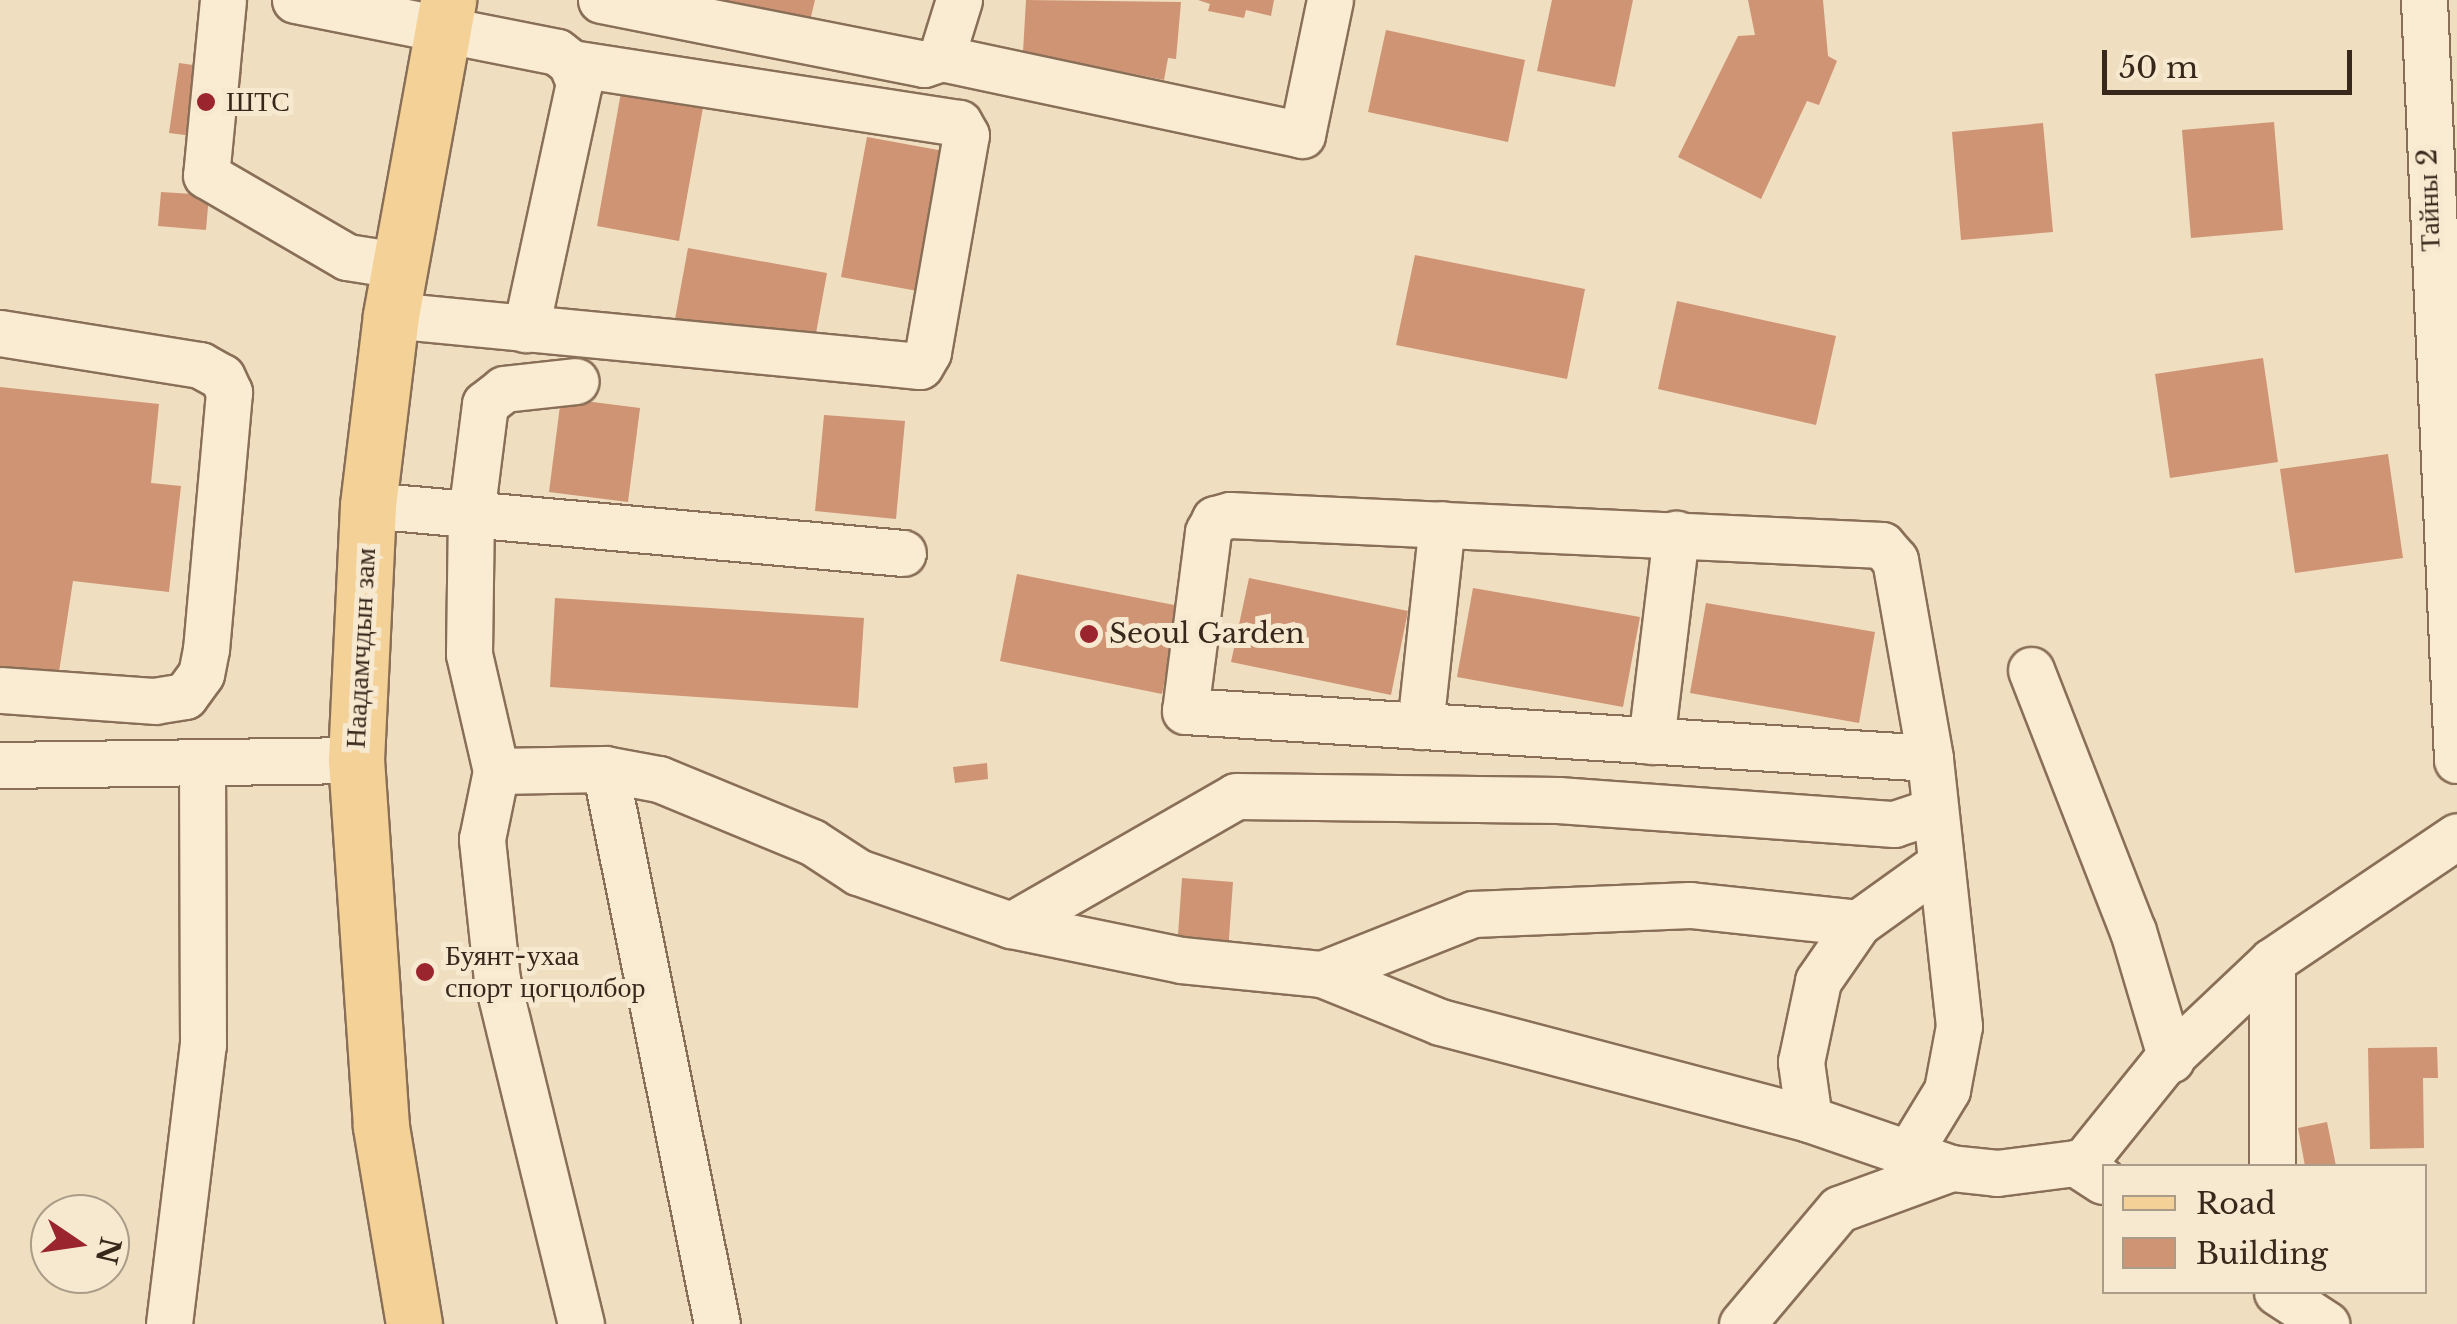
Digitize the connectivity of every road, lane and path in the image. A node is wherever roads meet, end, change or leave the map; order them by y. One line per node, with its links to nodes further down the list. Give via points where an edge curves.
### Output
1 (223, 0): 10 (street, via 206,174)
2 (295, 0): 7 (street)
3 (959, 0): 8 (street)
4 (1330, 0): 8 (street, via 1302,134)
5 (2424, 0): 25 (street, Тайны 2)
6 (611, 1): 8 (street, via 924,64)
7 (445, 14): 9 (street, via 557,52); 10 (main road, Наадамчдын зам)
8 (941, 58)
9 (571, 63): 11 (street, via 579,83); 11 (street, via 942,116 966,135 928,352 920,366)
10 (394, 290): 11 (street); 14 (main road, Наадамчдын зам)
11 (526, 330)
12 (0, 333): 20 (street, via 200,365 222,376 229,392 206,648 185,696 155,701)
13 (576, 380): 15 (street, via 490,396)
14 (368, 504): 15 (street); 24 (main road, Наадамчдын зам)
15 (471, 515): 18 (street); 29 (street, via 469,654)
16 (1442, 524): 17 (street); 21 (street); 21 (street, via 1215,519 1184,712)
17 (1676, 533): 22 (street); 23 (street, via 1882,545 1895,560)
18 (902, 553)
19 (2032, 670): 37 (street, via 2133,931)
20 (0, 690)
21 (1420, 726): 22 (street)
22 (1651, 741): 23 (street)
23 (1930, 758): 30 (street)
24 (356, 760): 26 (street); 43 (main road, Наадамчдын зам, via 381,1126)
25 (2457, 760)
26 (202, 764): 27 (street); 44 (street, via 203,1045)
27 (0, 765)
28 (605, 769): 29 (street); 34 (street, via 710,797 812,842 858,872); 46 (street)
29 (496, 771): 45 (street, via 482,839 497,980)
30 (1933, 811): 32 (street); 34 (street, via 1894,824 1558,800 1236,796)
31 (2457, 836): 35 (street)
32 (1940, 864): 33 (street); 39 (street, via 1960,1026 1947,1090)
33 (1858, 923): 36 (street, via 1690,905 1473,914); 38 (street, via 1818,981 1801,1062)
34 (1011, 925): 36 (street, via 1181,960)
35 (2272, 962): 37 (street); 40 (street)
36 (1322, 974): 38 (street, via 1440,1022)
37 (2171, 1060): 42 (street)
38 (1809, 1119): 39 (street)
39 (1908, 1154): 41 (street)
40 (2272, 1164)
41 (1950, 1168): 42 (street); 47 (street, via 1838,1209)
42 (2093, 1173)
43 (418, 1315)
44 (169, 1324)
45 (581, 1324)
46 (718, 1324)
47 (1742, 1324)

